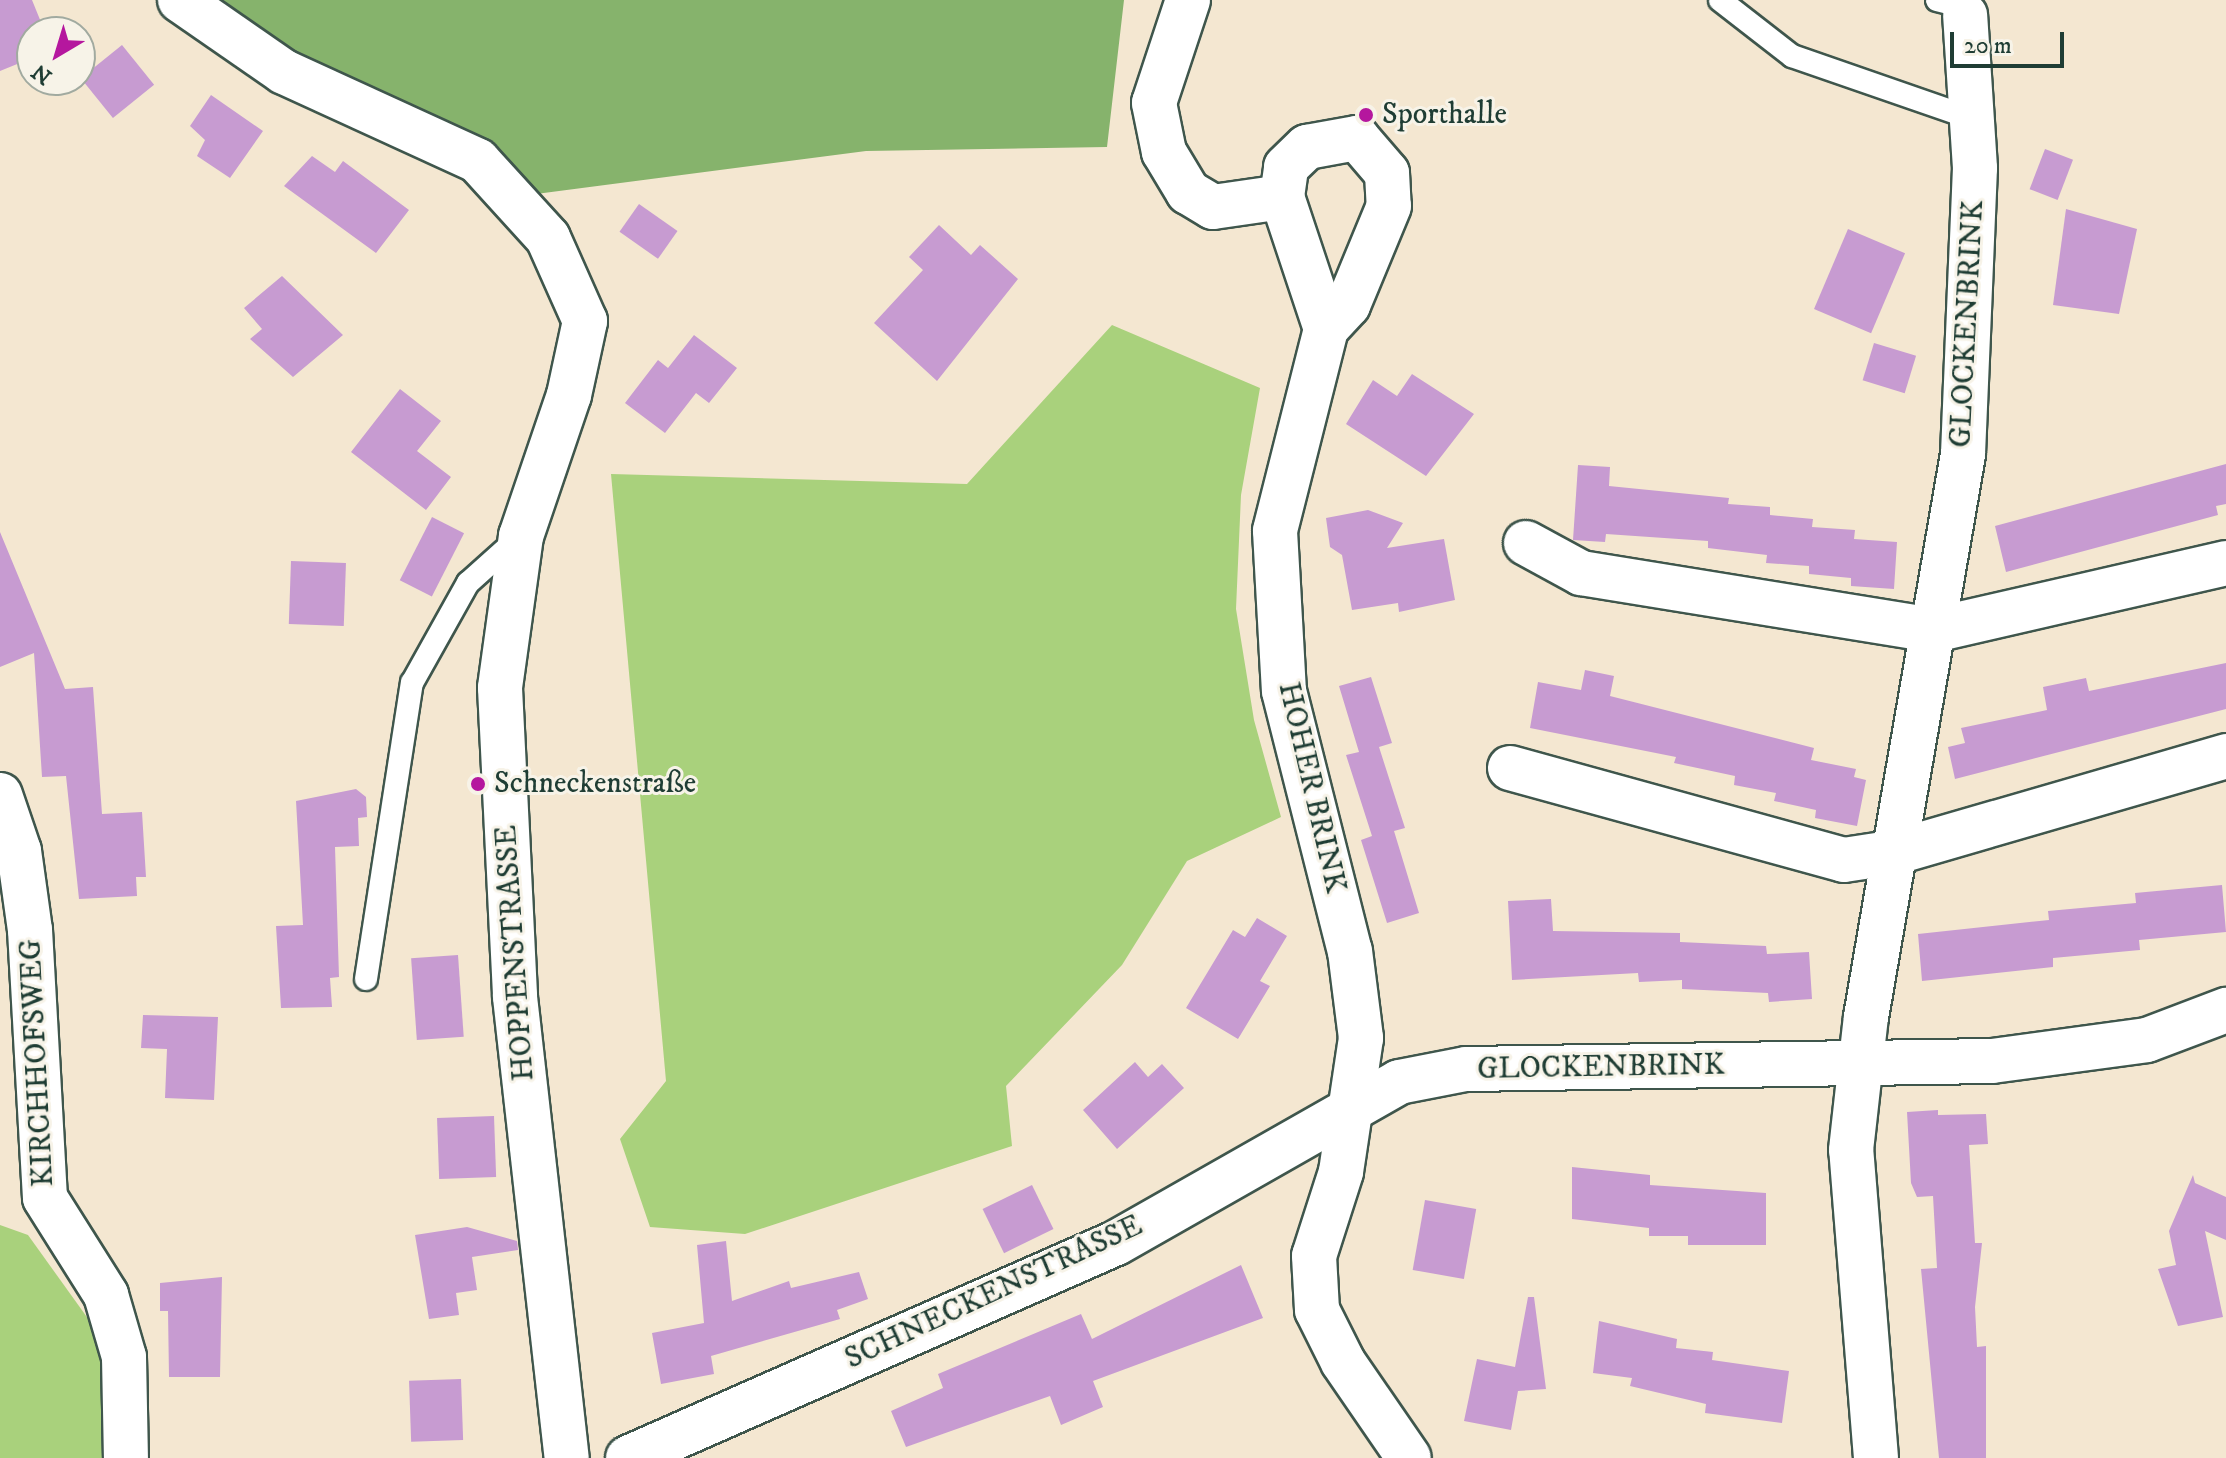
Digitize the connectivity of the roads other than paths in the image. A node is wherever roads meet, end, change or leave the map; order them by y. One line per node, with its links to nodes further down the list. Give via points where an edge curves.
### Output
1 (180, 0): 8 (street, HOPPENSTRASSE, via 284,72 478,161 548,238 585,321 569,395)
2 (1188, 0): 6 (street, via 1154,103 1164,152 1188,192 1213,207)
3 (1722, 1): 5 (lane, via 1792,56)
4 (1962, 6): 5 (street, GLOCKENBRINK)
5 (1971, 118): 11 (street, GLOCKENBRINK, via 1973,322 1963,454)
6 (1282, 197): 7 (street); 7 (street, HOHER BRINK, via 1286,167 1307,147 1334,136 1357,138 1387,173 1389,206 1374,252 1348,305)
7 (1326, 329): 19 (street, HOHER BRINK, via 1275,531 1284,691 1361,1038)
8 (521, 536): 16 (lane, via 468,583 412,683); 21 (street, HOPPENSTRASSE, via 500,688 515,997)
9 (1526, 543): 11 (street, via 1581,573)
10 (2226, 563): 11 (street)
11 (1934, 630): 15 (street, GLOCKENBRINK)
12 (2226, 756): 15 (street)
13 (1510, 768): 15 (street, via 1844,860)
14 (0, 795): 20 (street, KIRCHHOFSWEG, via 19,851 30,930 45,1198 106,1295 124,1357)
15 (1896, 852): 18 (street, GLOCKENBRINK)
16 (366, 979)
17 (2226, 1010): 18 (street, GLOCKENBRINK, via 2147,1040 1992,1061)
18 (1859, 1065): 19 (street, GLOCKENBRINK, via 1466,1069 1399,1082); 24 (street, GLOCKENBRINK, via 1851,1150)
19 (1349, 1107): 22 (street, SCHNECKENSTRASSE, via 1116,1243); 23 (street, HOHER BRINK, via 1341,1172 1314,1256 1317,1310 1343,1362)
20 (126, 1458)
21 (567, 1458)
22 (628, 1458)
23 (1409, 1458)
24 (1876, 1458)

